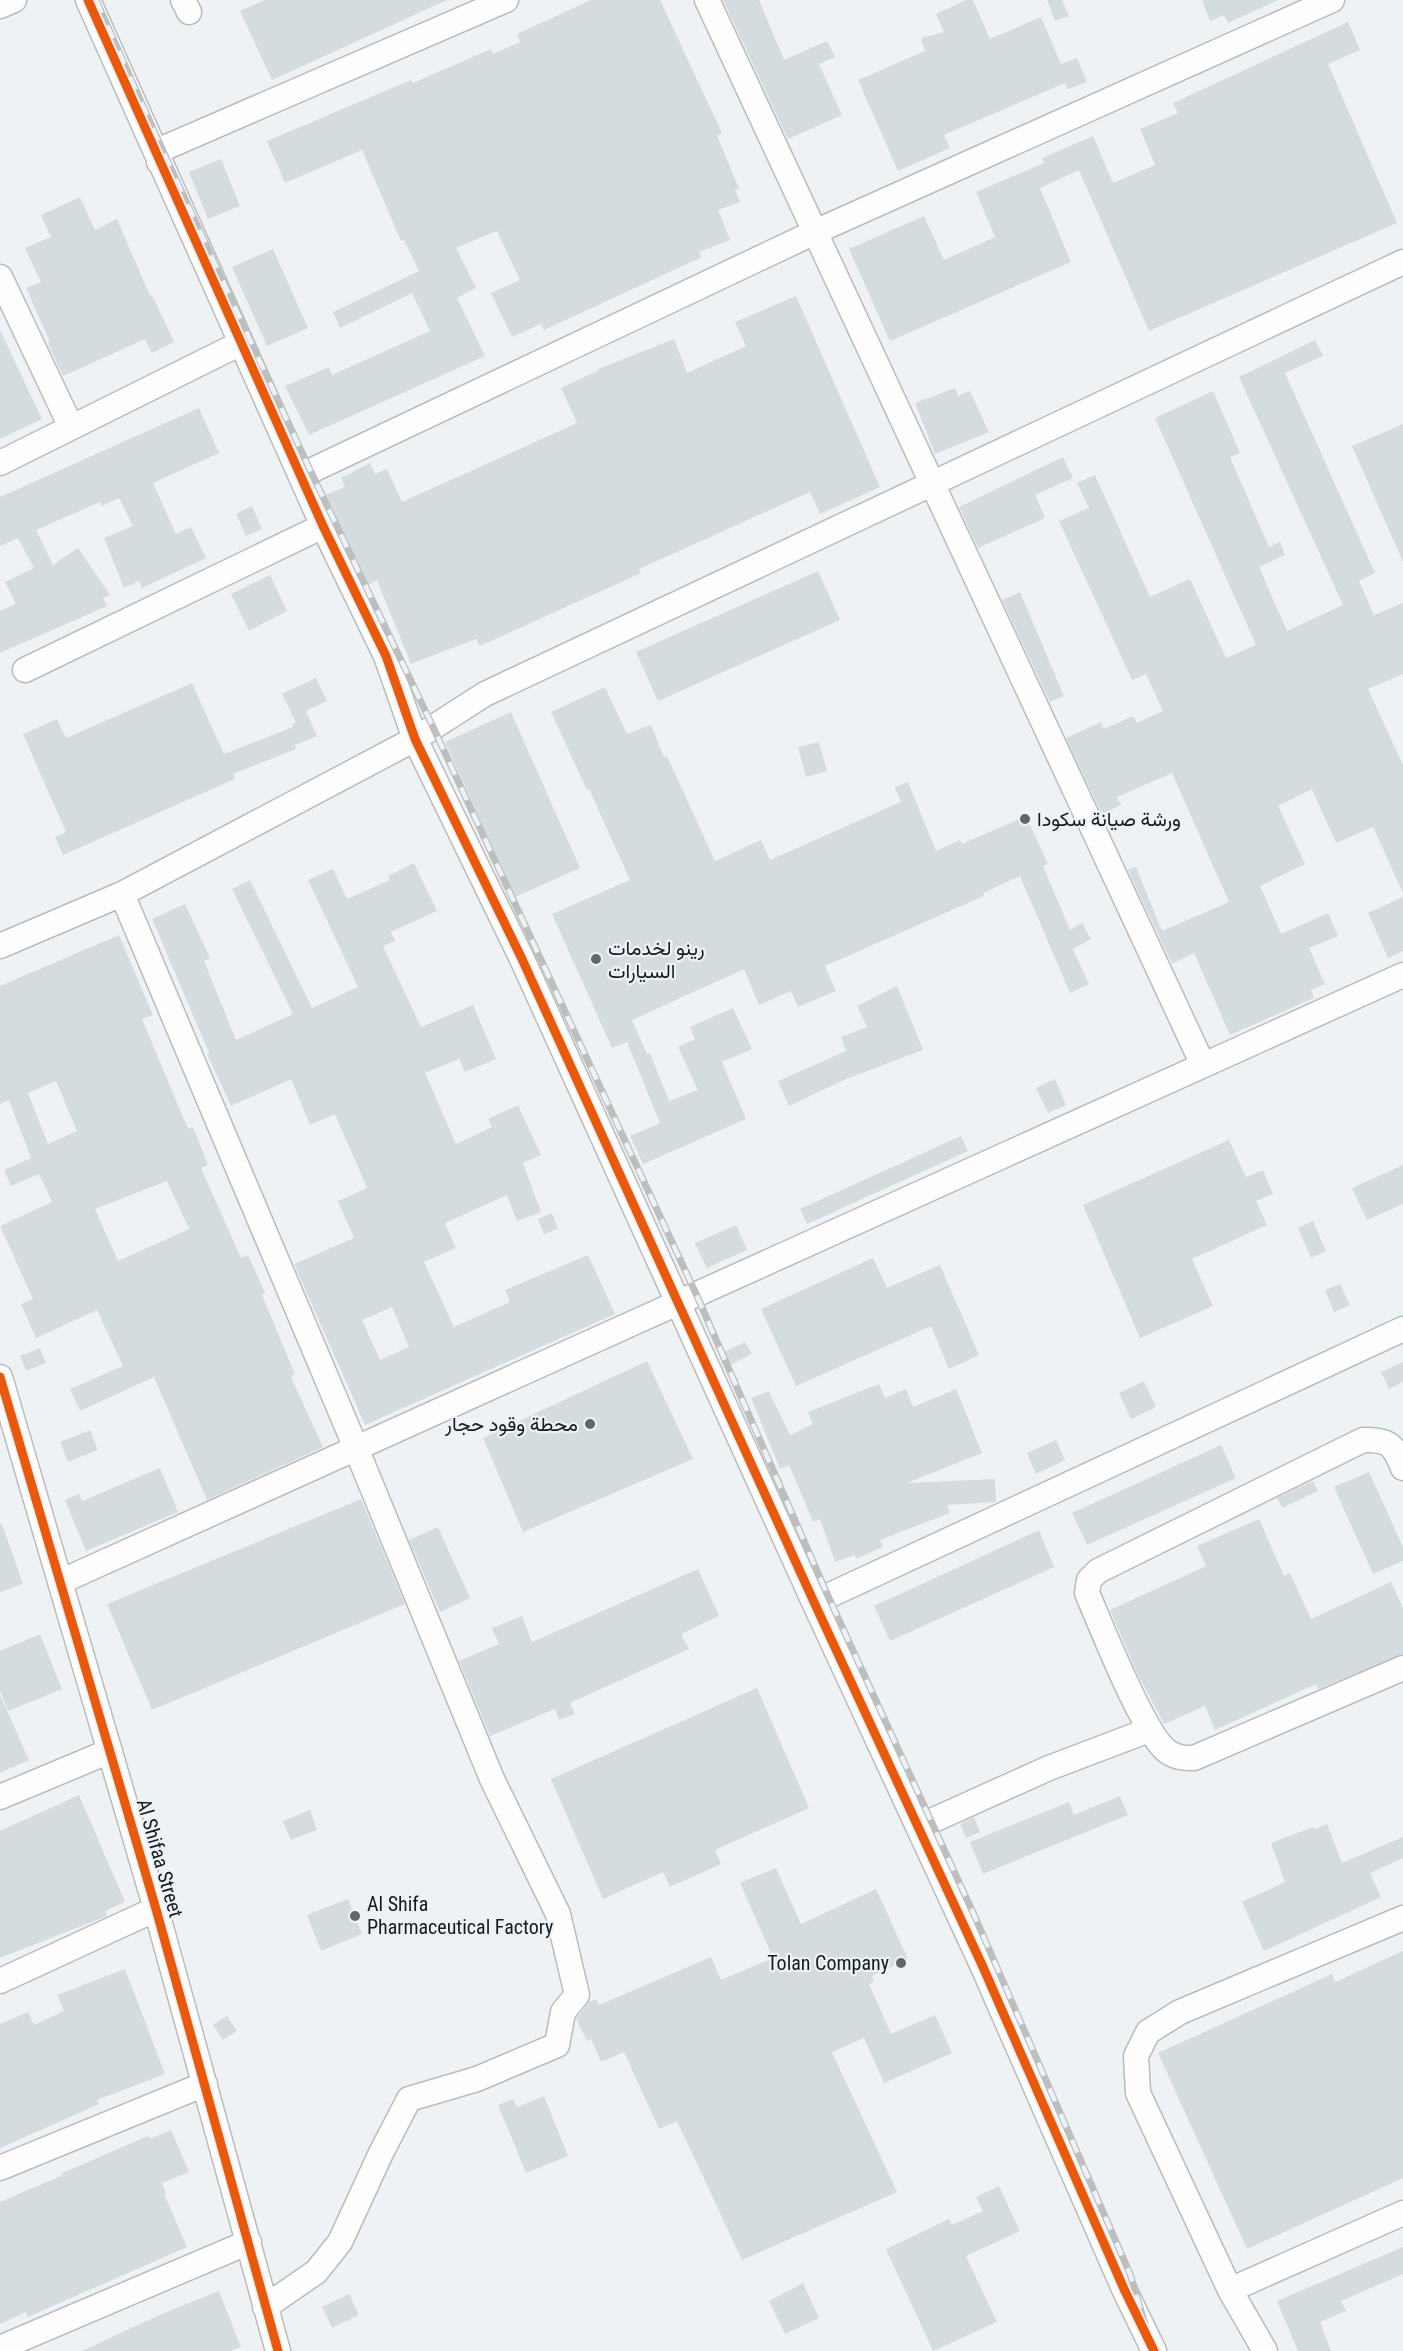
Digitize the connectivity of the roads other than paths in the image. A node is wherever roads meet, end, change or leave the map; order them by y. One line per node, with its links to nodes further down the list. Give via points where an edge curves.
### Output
1 (14, 0): 6 (street)
2 (88, 0): 7 (street)
3 (506, 0): 7 (street, via 162,149)
4 (707, 0): 8 (street)
5 (1332, 0): 8 (street)
6 (0, 6)
7 (159, 162): 11 (street)
8 (815, 232): 14 (street); 15 (street)
9 (1403, 262): 15 (street)
10 (2, 286): 12 (street)
11 (241, 343): 12 (street); 14 (street)
12 (71, 427): 13 (street)
13 (0, 463)
14 (302, 475): 16 (street)
15 (932, 483): 18 (street, via 485,694); 22 (street)
16 (323, 526): 17 (street); 18 (street, via 386,656)
17 (25, 670)
18 (415, 739): 19 (street); 23 (street, via 522,959)
19 (122, 894): 20 (street); 26 (street)
20 (0, 946)
21 (1403, 975): 22 (street)
22 (1203, 1065): 23 (street)
23 (678, 1303): 26 (street); 29 (street)
24 (1403, 1329): 29 (street)
25 (0, 1377): 28 (street, Al Shifaa Street)
26 (356, 1448): 28 (street); 43 (street, via 492,1779 558,1914 577,1995 562,2012 557,2045 477,2079 409,2099 340,2242 316,2272)
27 (1403, 1468): 31 (street, via 1395,1449 1381,1439 1363,1440 1098,1571 1089,1580 1087,1593)
28 (60, 1582): 32 (street, Al Shifaa Street)
29 (813, 1600): 34 (street)
30 (1403, 1668): 31 (street, via 1194,1758 1180,1758 1167,1752)
31 (1149, 1730): 34 (street, via 1049,1768)
32 (110, 1751): 33 (street); 35 (street, Al Shifaa Street)
33 (0, 1797)
34 (918, 1827): 46 (street)
35 (156, 1909): 37 (street); 38 (street, Al Shifaa Street)
36 (1403, 1918): 42 (street, via 1180,2012 1148,2032 1136,2056 1138,2093)
37 (0, 1981)
38 (205, 2084): 39 (street); 41 (street, Al Shifaa Street)
39 (0, 2168)
40 (1403, 2213): 42 (street)
41 (249, 2242): 43 (street, Al Shifaa Street); 44 (street)
42 (1230, 2290): 47 (street)
43 (265, 2307): 45 (street, Al Shifaa Street)
44 (0, 2348)
45 (278, 2351)
46 (1154, 2351)
47 (1265, 2351)

